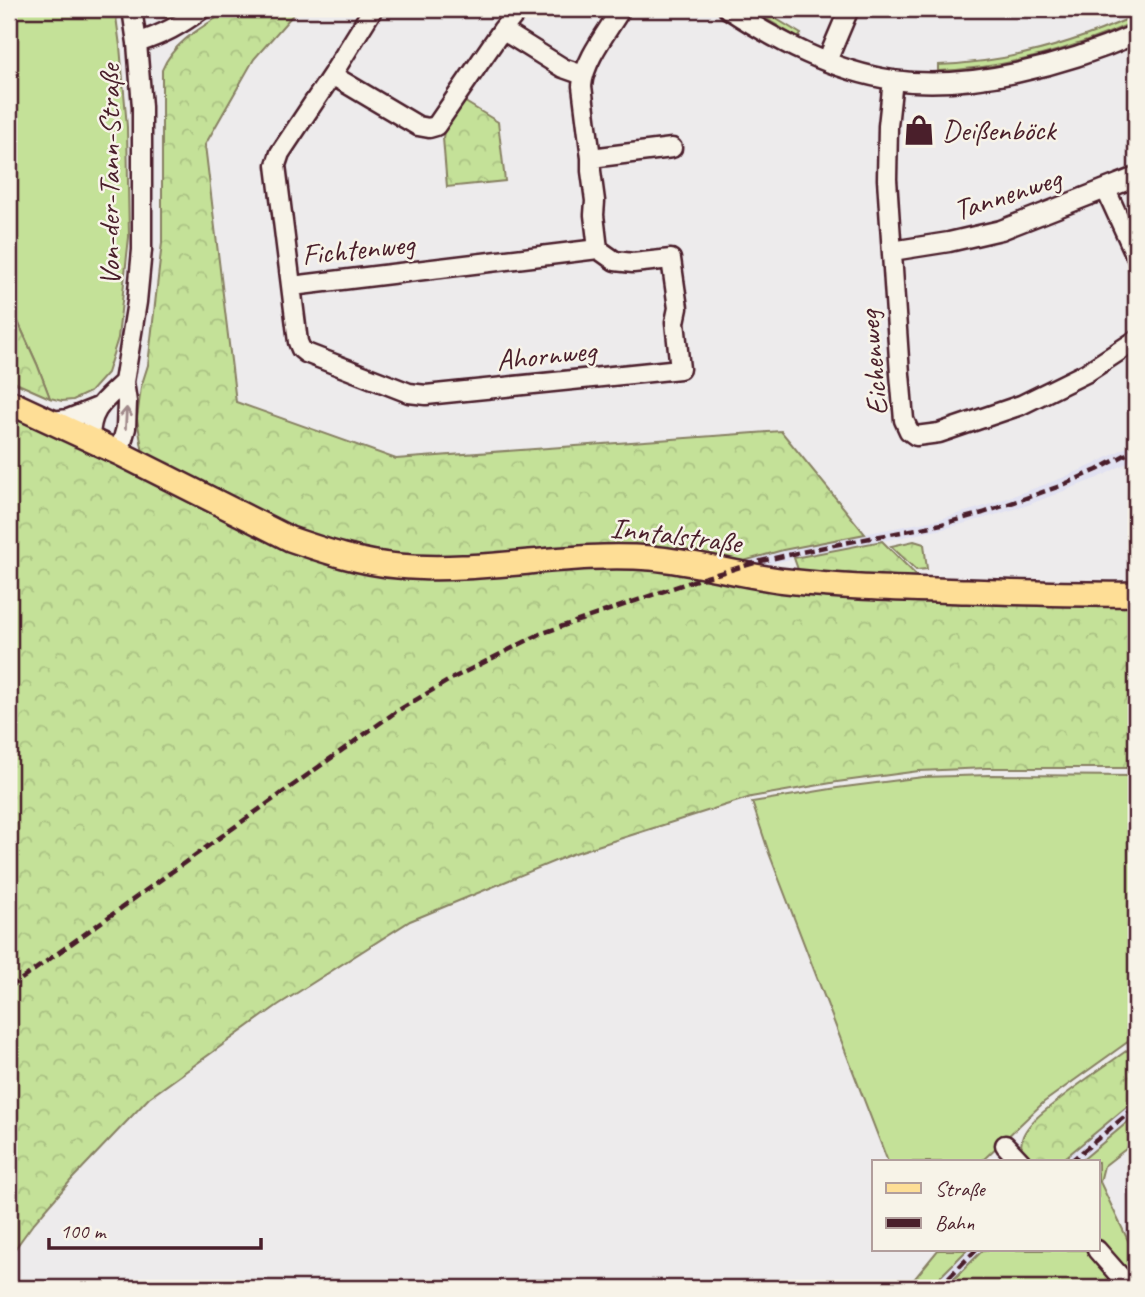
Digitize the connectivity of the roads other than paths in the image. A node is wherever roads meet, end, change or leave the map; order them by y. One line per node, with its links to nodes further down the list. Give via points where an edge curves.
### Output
1 (147, 9): 8 (street)
2 (202, 9): 11 (street, via 164,34)
3 (373, 9): 13 (street, Fichtenweg)
4 (519, 9): 9 (street)
5 (621, 9): 14 (street)
6 (728, 9): 12 (street)
7 (849, 9): 12 (street)
8 (133, 16): 11 (street, Von-der-Tann-Straße)
9 (502, 30): 13 (street, via 442,118 429,128 418,126); 14 (street, via 563,68)
10 (1136, 34): 15 (street, via 1069,59 990,77)
11 (137, 43): 25 (street, Von-der-Tann-Straße, via 142,250)
12 (827, 61): 15 (street)
13 (332, 75): 23 (street, Fichtenweg, via 276,165)
14 (583, 75): 17 (street)
15 (893, 80): 21 (street, Eichenweg, via 887,178)
16 (672, 148): 17 (street)
17 (591, 158): 20 (street)
18 (1136, 177): 19 (street, Tannenweg)
19 (1106, 190): 21 (street, Tannenweg, via 1001,229); 22 (street)
20 (598, 249): 23 (street, Fichtenweg); 23 (street, Ahornweg, via 615,261 671,259 680,369 426,396 409,393 301,349)
21 (892, 251): 24 (street, Eichenweg, via 903,410 906,427 916,436 939,433 1021,405)
22 (1136, 256)
23 (292, 286)
24 (1136, 340)
25 (124, 382): 27 (street); 30 (street, Von-der-Tann-Straße, one-way to 25, via 126,428)
26 (9, 402): 28 (main road, Inntalstraße)
27 (98, 407): 28 (street); 29 (street)
28 (54, 421): 29 (main road, Inntalstraße)
29 (90, 439): 30 (main road, Inntalstraße)
30 (119, 453): 31 (main road, Inntalstraße, via 290,539 397,566 615,556 688,562 824,585)
31 (1136, 594)
32 (1005, 1144): 33 (street)
33 (1019, 1160)
34 (1099, 1252): 35 (street)
35 (1133, 1288)

